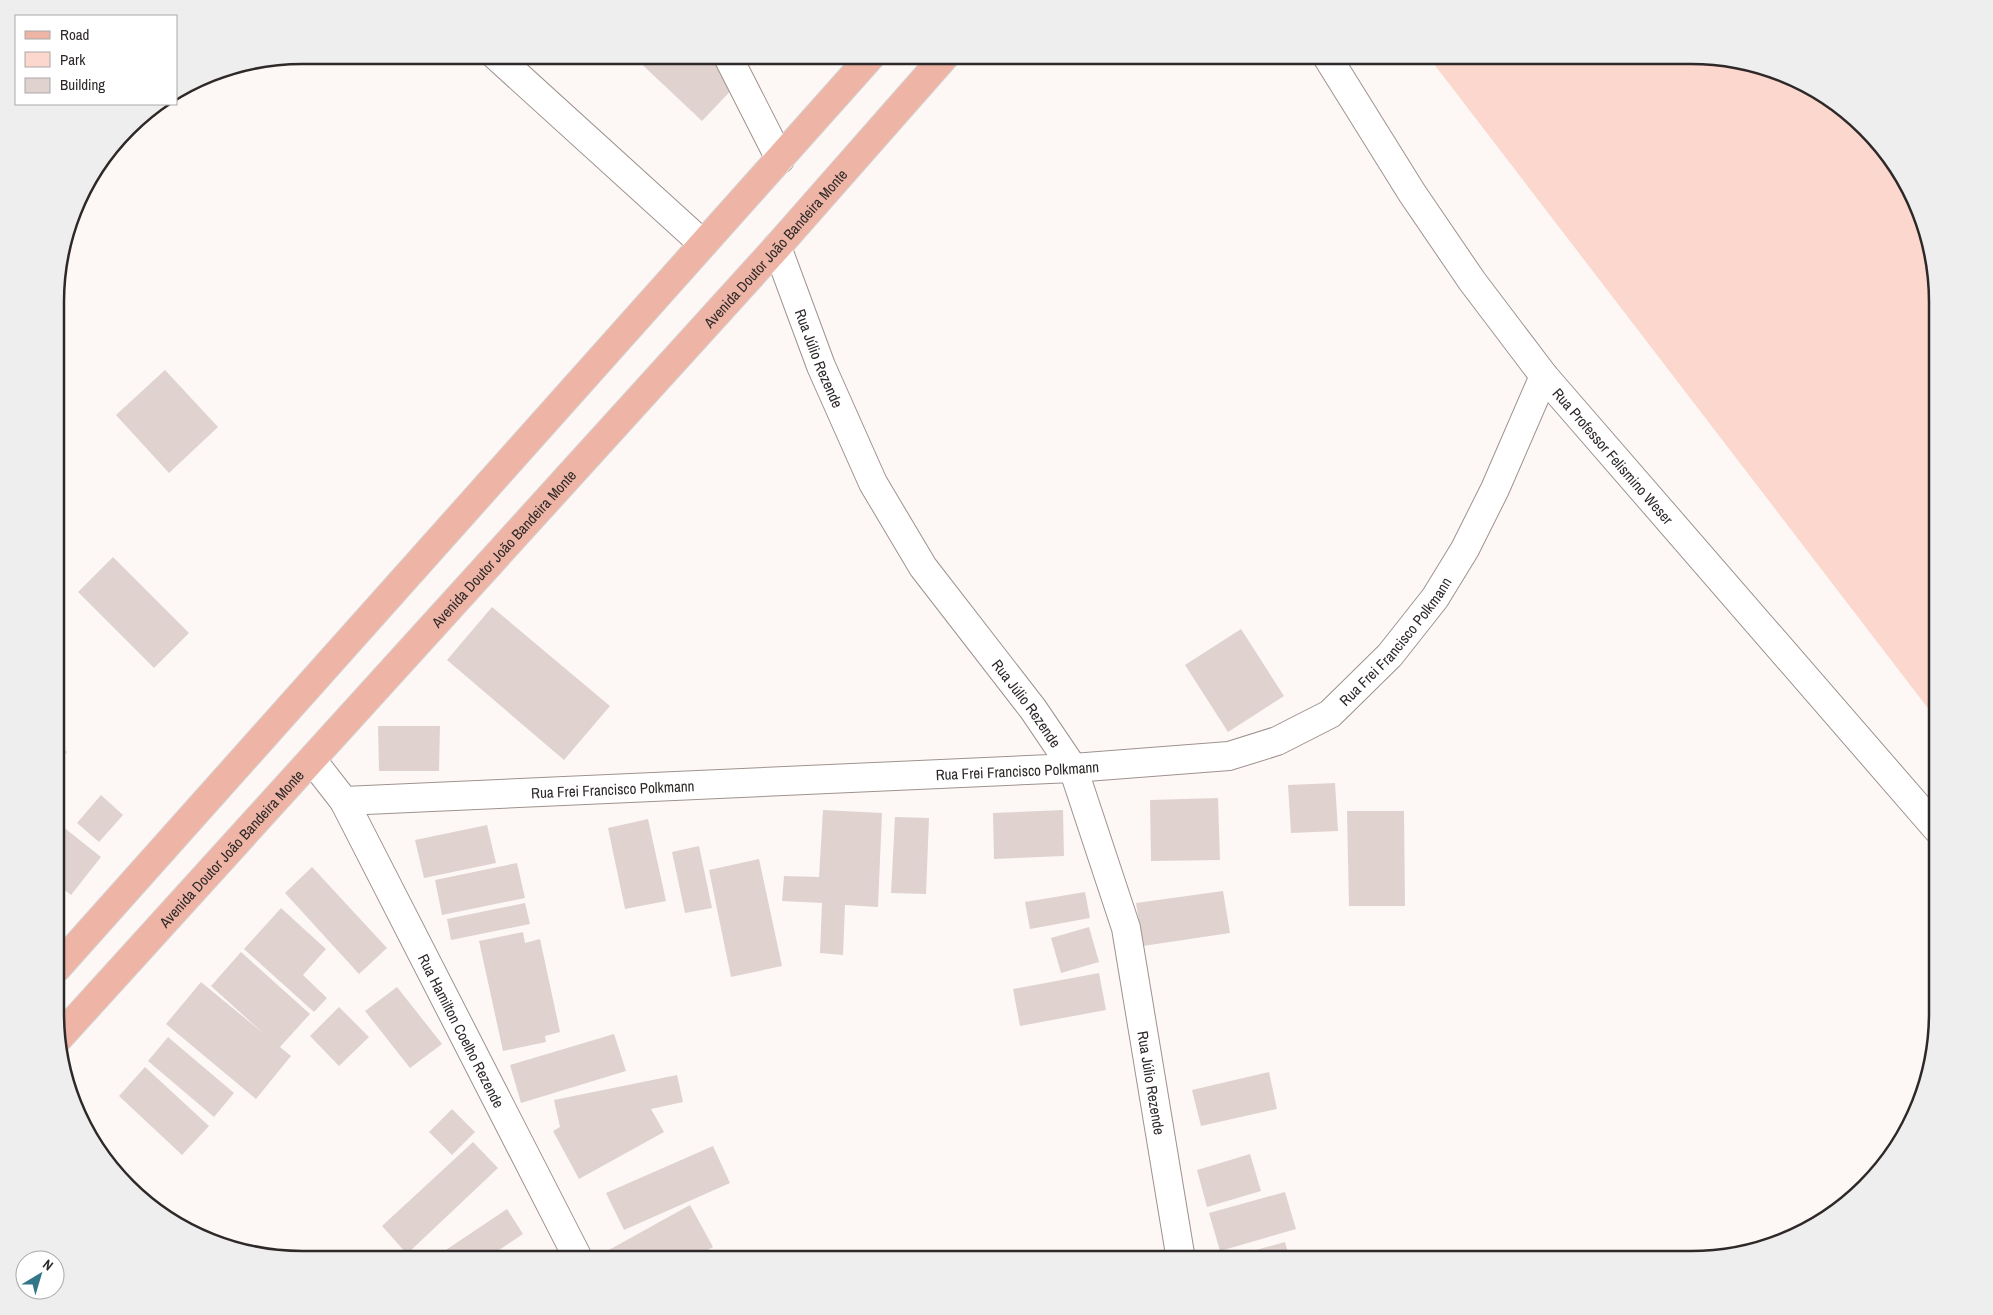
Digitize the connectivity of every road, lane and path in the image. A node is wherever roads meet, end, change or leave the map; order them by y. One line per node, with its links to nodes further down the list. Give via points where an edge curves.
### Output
1 (505, 64): 7 (street)
2 (732, 64): 6 (street)
3 (864, 64): 6 (main road)
4 (938, 64): 8 (main road, Avenida Doutor João Bandeira Monte)
5 (1332, 64): 9 (street, Rua Professor Felismino Weser, via 1412,193 1472,281)
6 (780, 159): 7 (main road)
7 (704, 244): 14 (main road)
8 (777, 247): 10 (main road, Avenida Doutor João Bandeira Monte); 11 (street, Rua Júlio Rezende, via 814,350 873,483 923,567 1033,709)
9 (1544, 376): 11 (street, Rua Frei Francisco Polkmann, via 1491,497 1435,598 1390,655 1330,714 1277,741 1229,756); 13 (street, Rua Professor Felismino Weser)
10 (312, 760): 12 (street); 15 (main road, Avenida Doutor João Bandeira Monte)
11 (1074, 768): 12 (street, Rua Frei Francisco Polkmann); 17 (street, Rua Júlio Rezende, via 1126,928)
12 (344, 801): 16 (street, Rua Hamilton Coelho Rezende)
13 (1929, 818)
14 (64, 960)
15 (64, 1022)
16 (574, 1251)
17 (1180, 1251)

